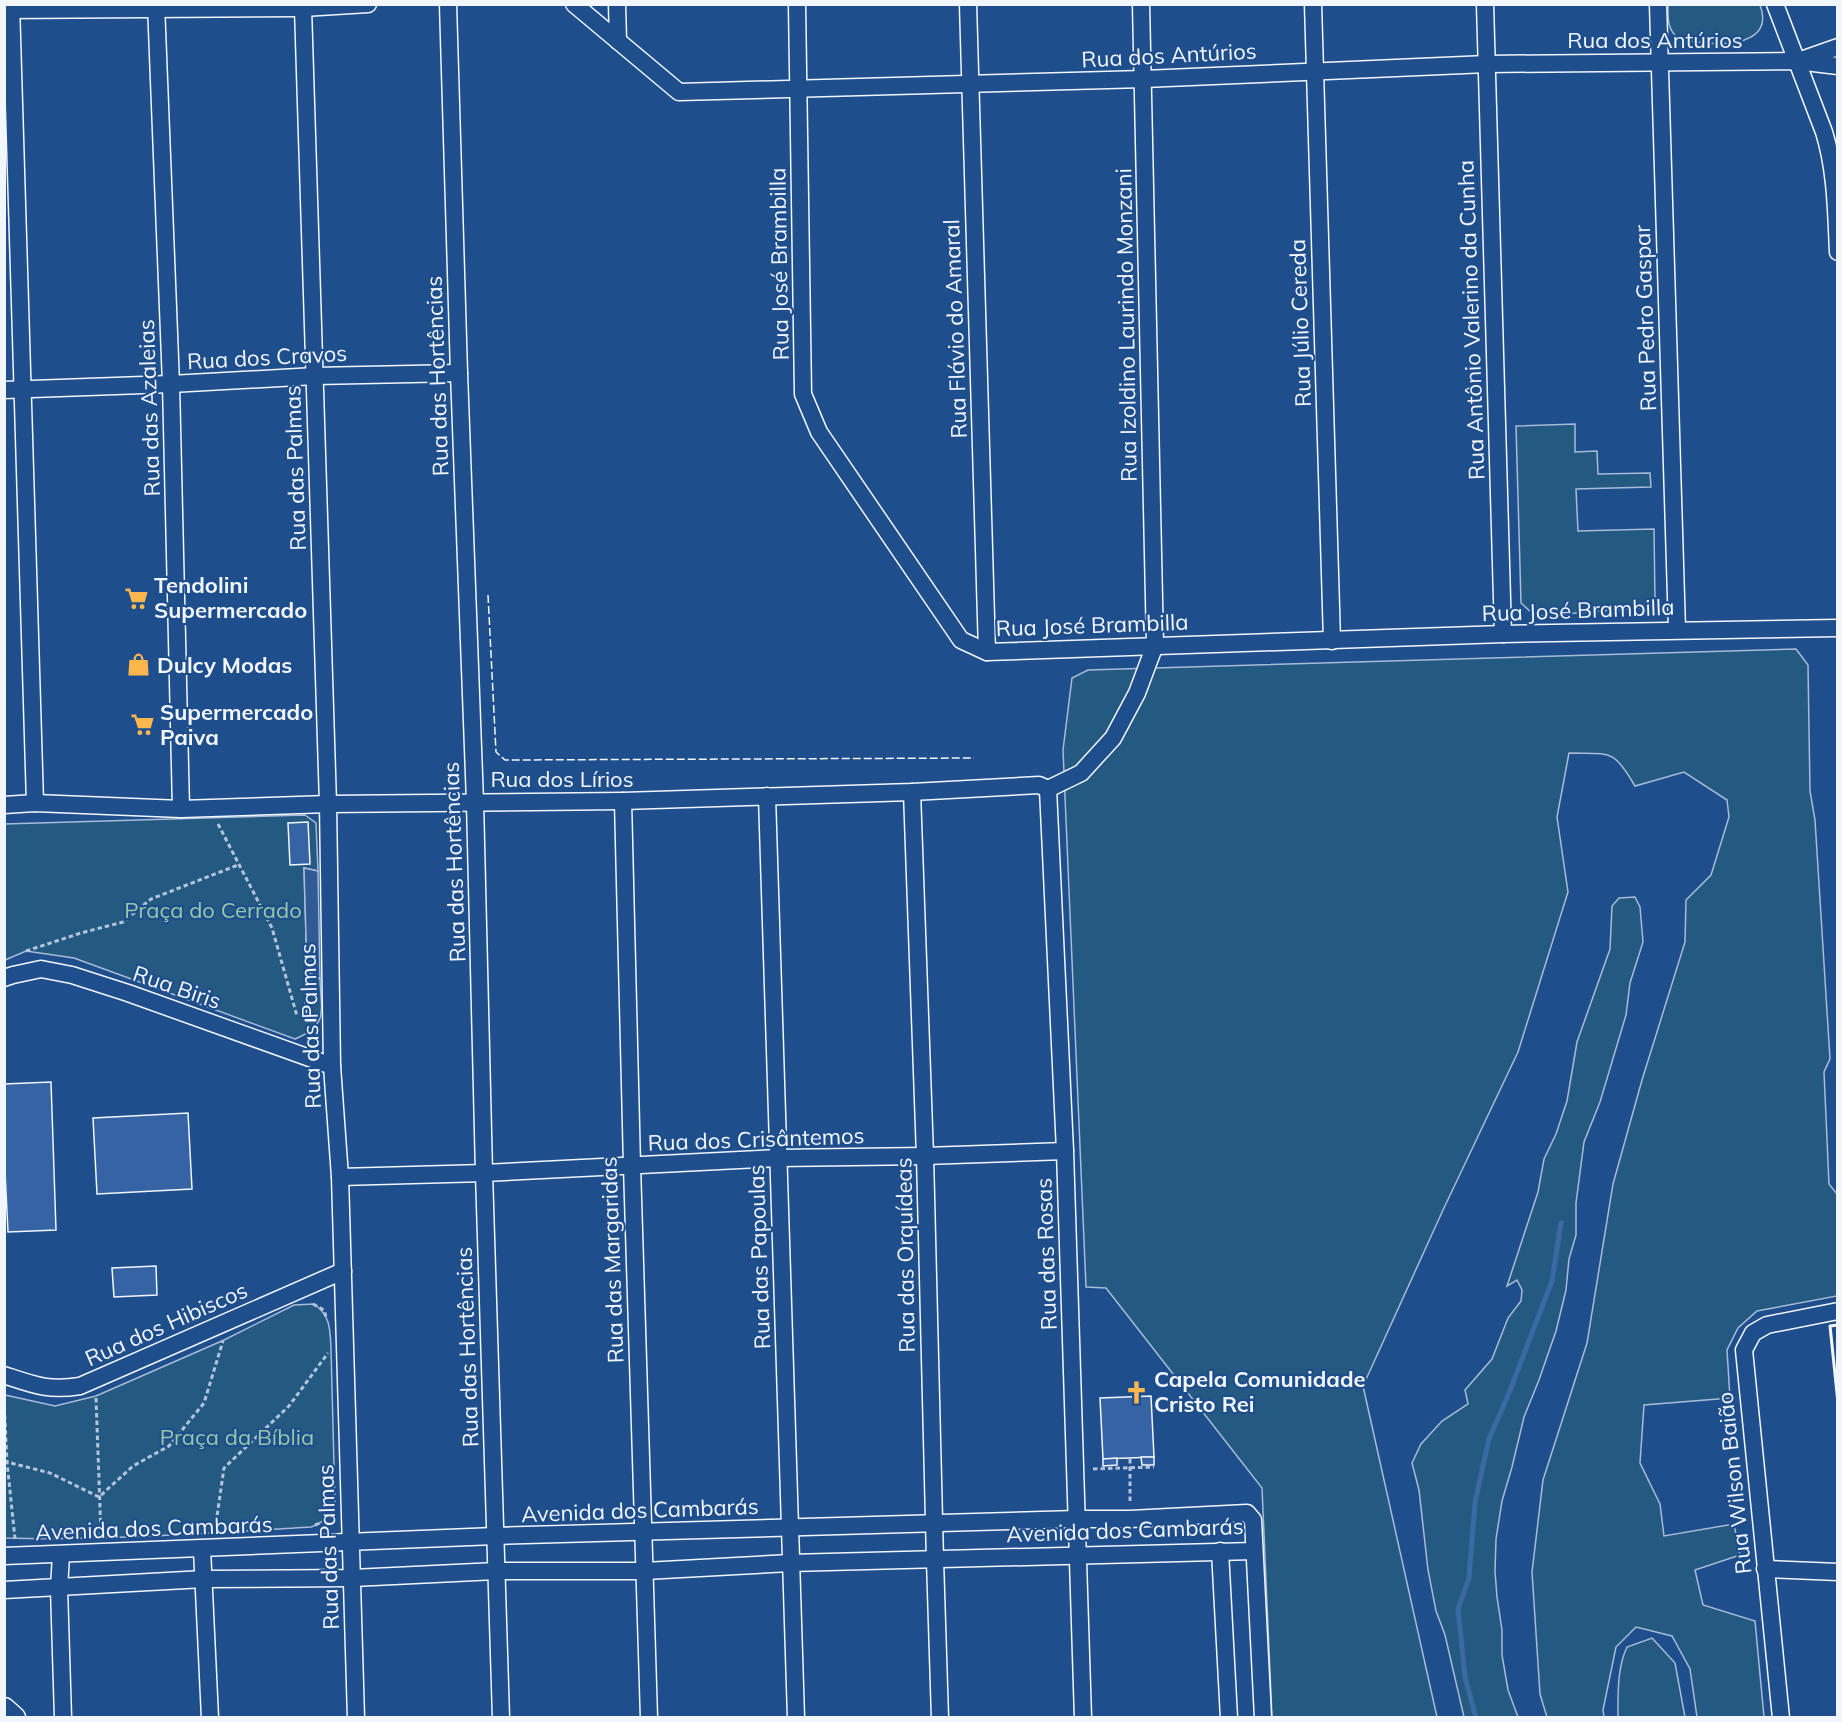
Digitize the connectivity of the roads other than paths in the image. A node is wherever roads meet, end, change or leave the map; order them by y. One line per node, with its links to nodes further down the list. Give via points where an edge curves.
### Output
1 (368, 4): 14 (street)
2 (448, 4): 26 (street, Rua das Hortências)
3 (574, 4): 15 (street, Rua dos Antúrios)
4 (617, 4): 15 (street)
5 (797, 4): 24 (street, Rua José Brambilla)
6 (968, 4): 23 (street, Rua Flávio do Amaral)
7 (1142, 4): 22 (street, Rua Izoldino Laurindo Monzani)
8 (1313, 4): 21 (street, Rua Júlio Cereda)
9 (1485, 4): 19 (street, Rua Antônio Valerino da Cunha)
10 (1658, 4): 17 (street, Rua Pedro Gaspar)
11 (1775, 4): 18 (street)
12 (156, 7): 13 (street); 14 (street); 28 (street, Rua das Azaleias)
13 (9, 8): 29 (street)
14 (303, 8): 27 (street, Rua das Palmas)
15 (618, 41): 24 (street, Rua dos Antúrios, via 679,92)
16 (1838, 47): 18 (street)
17 (1659, 62): 18 (street, Rua dos Antúrios); 19 (street, Rua dos Antúrios); 32 (street, Rua Pedro Gaspar)
18 (1797, 62): 20 (street); 25 (street, via 1830,153)
19 (1487, 64): 21 (street, Rua dos Antúrios); 33 (street, Rua Antônio Valerino da Cunha)
20 (1838, 66)
21 (1316, 70): 22 (street, Rua dos Antúrios); 34 (street, Rua Júlio Cereda)
22 (1144, 79): 23 (street, Rua dos Antúrios); 35 (street, Rua Izoldino Laurindo Monzani)
23 (970, 85): 24 (street, Rua dos Antúrios); 36 (street, Rua Flávio do Amaral)
24 (800, 90): 36 (street, Rua José Brambilla, via 803,394 819,432 961,640)
25 (1838, 252)
26 (459, 374): 27 (street, Rua dos Cravos); 42 (street, Rua das Hortências)
27 (315, 376): 28 (street, Rua dos Cravos); 43 (street, Rua das Palmas)
28 (171, 384): 29 (street, Rua dos Cravos); 45 (street, Rua das Azaleias)
29 (23, 389): 30 (street, Rua dos Cravos); 41 (street)
30 (4, 390)
31 (1838, 628): 32 (street, Rua José Brambilla)
32 (1677, 630): 33 (street, Rua José Brambilla)
33 (1503, 634): 34 (street, Rua José Brambilla)
34 (1332, 641): 35 (street, Rua José Brambilla)
35 (1155, 645): 36 (street, Rua José Brambilla); 37 (street, via 1137,693 1113,738 1081,773)
36 (987, 652)
37 (1048, 789): 38 (street, Rua dos Lírios, via 1039,786); 48 (street, Rua das Rosas)
38 (912, 792): 39 (street, Rua dos Lírios); 49 (street, Rua das Orquídeas)
39 (767, 796): 40 (street, Rua dos Lírios); 50 (street, Rua das Papoulas)
40 (623, 801): 42 (street, Rua dos Lírios); 51 (street, Rua das Margaridas)
41 (35, 802): 44 (street, Rua dos Lírios); 45 (street, Rua dos Lírios)
42 (475, 802): 43 (street, Rua dos Lírios); 52 (street, Rua das Hortências)
43 (328, 804): 45 (street, Rua dos Lírios); 47 (street, Rua das Palmas)
44 (4, 805)
45 (181, 810)
46 (4, 978): 47 (street, Rua Biris, via 41,969 72,975)
47 (332, 1066): 53 (street, Rua das Palmas)
48 (1065, 1151): 49 (street, Rua dos Crisântemos); 57 (street, Rua das Rosas)
49 (925, 1156): 50 (street, Rua dos Crisântemos); 58 (street, Rua das Orquídeas)
50 (779, 1158): 51 (street, Rua dos Crisântemos); 59 (street, Rua das Papoulas)
51 (632, 1166): 52 (street, Rua dos Crisântemos); 60 (street, Rua das Margaridas)
52 (484, 1173): 53 (street, Rua dos Crisântemos); 61 (street, Rua das Hortências)
53 (340, 1177): 54 (street, Rua das Palmas)
54 (342, 1271): 56 (street, Rua dos Hibiscos, via 80,1386 58,1390); 62 (street, Rua das Palmas)
55 (1838, 1311): 71 (street, Rua Wilson Baião, via 1767,1325 1753,1333 1744,1350)
56 (4, 1374)
57 (1077, 1519): 58 (street, Avenida dos Cambarás); 65 (street, Avenida dos Cambarás, via 1247,1513 1253,1520); 66 (street, Rua das Rosas)
58 (934, 1524): 59 (street, Avenida dos Cambarás); 69 (street, Rua das Orquídeas)
59 (789, 1527): 60 (street, Avenida dos Cambarás); 70 (street, Rua das Papoulas)
60 (644, 1533): 61 (street, Avenida dos Cambarás); 73 (street, Rua das Margaridas)
61 (495, 1536): 62 (street, Avenida dos Cambarás); 72 (street, Rua das Hortências)
62 (350, 1543): 63 (street, Avenida dos Cambarás); 75 (street, Rua das Palmas)
63 (202, 1549): 67 (street, Avenida dos Cambarás); 76 (street)
64 (1220, 1551): 65 (street, Avenida dos Cambarás); 66 (street, Avenida dos Cambarás); 89 (street)
65 (1254, 1551): 90 (street)
66 (1078, 1554): 69 (street, Avenida dos Cambarás); 88 (street, Rua das Rosas)
67 (61, 1555): 68 (street, Avenida dos Cambarás); 77 (street)
68 (4, 1556)
69 (934, 1560): 70 (street, Avenida dos Cambarás); 87 (street, Rua das Orquídeas)
70 (790, 1563): 73 (street, Avenida dos Cambarás); 86 (street, Rua das Papoulas)
71 (1765, 1569): 74 (street); 91 (street, Rua Wilson Baião)
72 (496, 1571): 73 (street, Avenida dos Cambarás); 75 (street, Avenida dos Cambarás); 84 (street, Rua das Hortências)
73 (645, 1571): 85 (street, Rua das Margaridas)
74 (1838, 1572)
75 (353, 1578): 76 (street, Avenida dos Cambarás); 83 (street, Rua das Palmas)
76 (204, 1579): 77 (street, Avenida dos Cambarás); 82 (street)
77 (59, 1588): 78 (street, Avenida dos Cambarás); 81 (street)
78 (4, 1590)
79 (4, 1709): 80 (main road)
80 (14, 1718)
81 (63, 1718)
82 (210, 1718)
83 (356, 1718)
84 (501, 1718)
85 (649, 1718)
86 (795, 1718)
87 (940, 1718)
88 (1083, 1718)
89 (1229, 1718)
90 (1263, 1718)
91 (1781, 1718)

